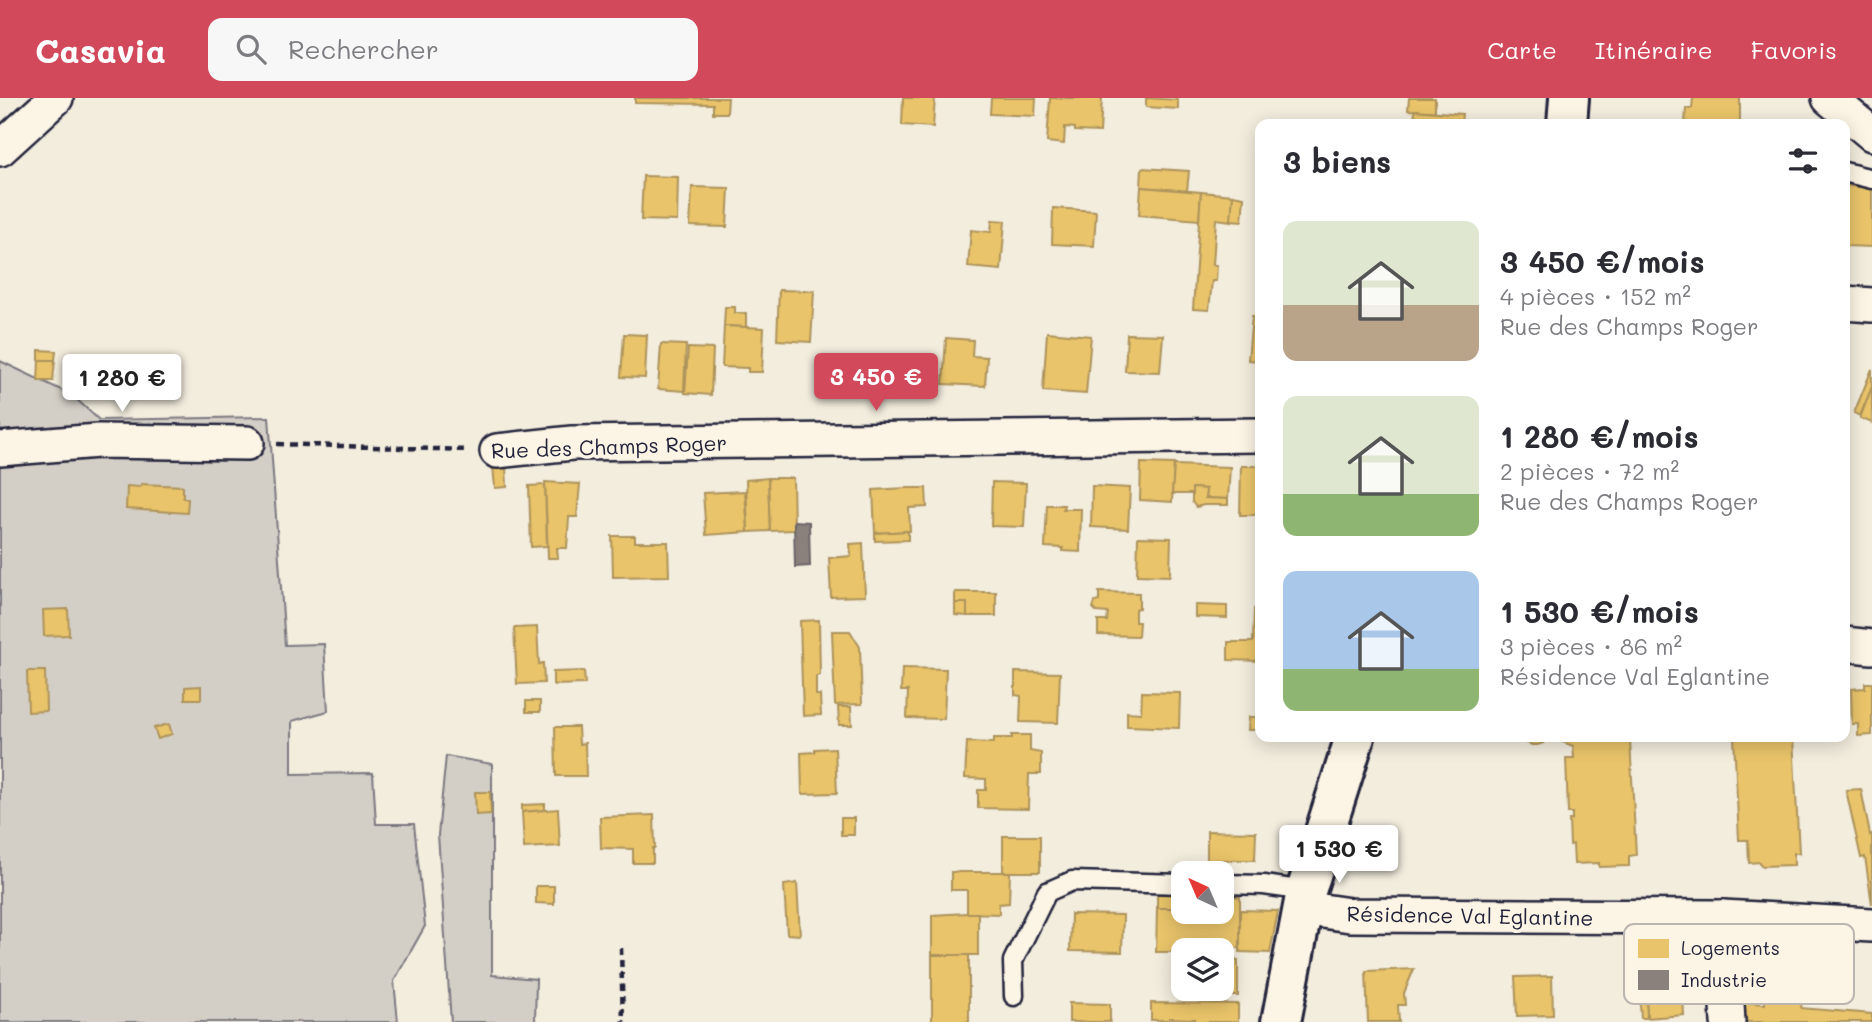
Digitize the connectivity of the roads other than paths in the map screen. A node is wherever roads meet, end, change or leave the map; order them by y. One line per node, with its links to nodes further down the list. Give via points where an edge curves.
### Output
1 (56, 98): 6 (street)
2 (1569, 98): 4 (street)
3 (1829, 98): 5 (street)
4 (1567, 119)
5 (1872, 134)
6 (0, 149)
7 (1850, 174): 8 (lane)
8 (1872, 179)
9 (1850, 303): 10 (street)
10 (1872, 305)
11 (1255, 436): 14 (street, Rue des Champs Roger, via 572,443)
12 (247, 443): 13 (street, via 98,441)
13 (0, 449)
14 (497, 451)
15 (1850, 645): 16 (street)
16 (1872, 647)
17 (1353, 742): 20 (street)
18 (1171, 884): 24 (lane, via 1072,881 1047,892 1013,961)
19 (1234, 884): 20 (lane, via 1264,885)
20 (1304, 899): 21 (street, Résidence Val Eglantine, via 1350,915); 26 (street)
21 (1722, 917): 22 (street); 23 (street, Résidence Val Eglantine)
22 (1722, 924)
23 (1798, 924)
24 (1014, 996)
25 (1727, 1004): 27 (street)
26 (1281, 1022)
27 (1728, 1022)

